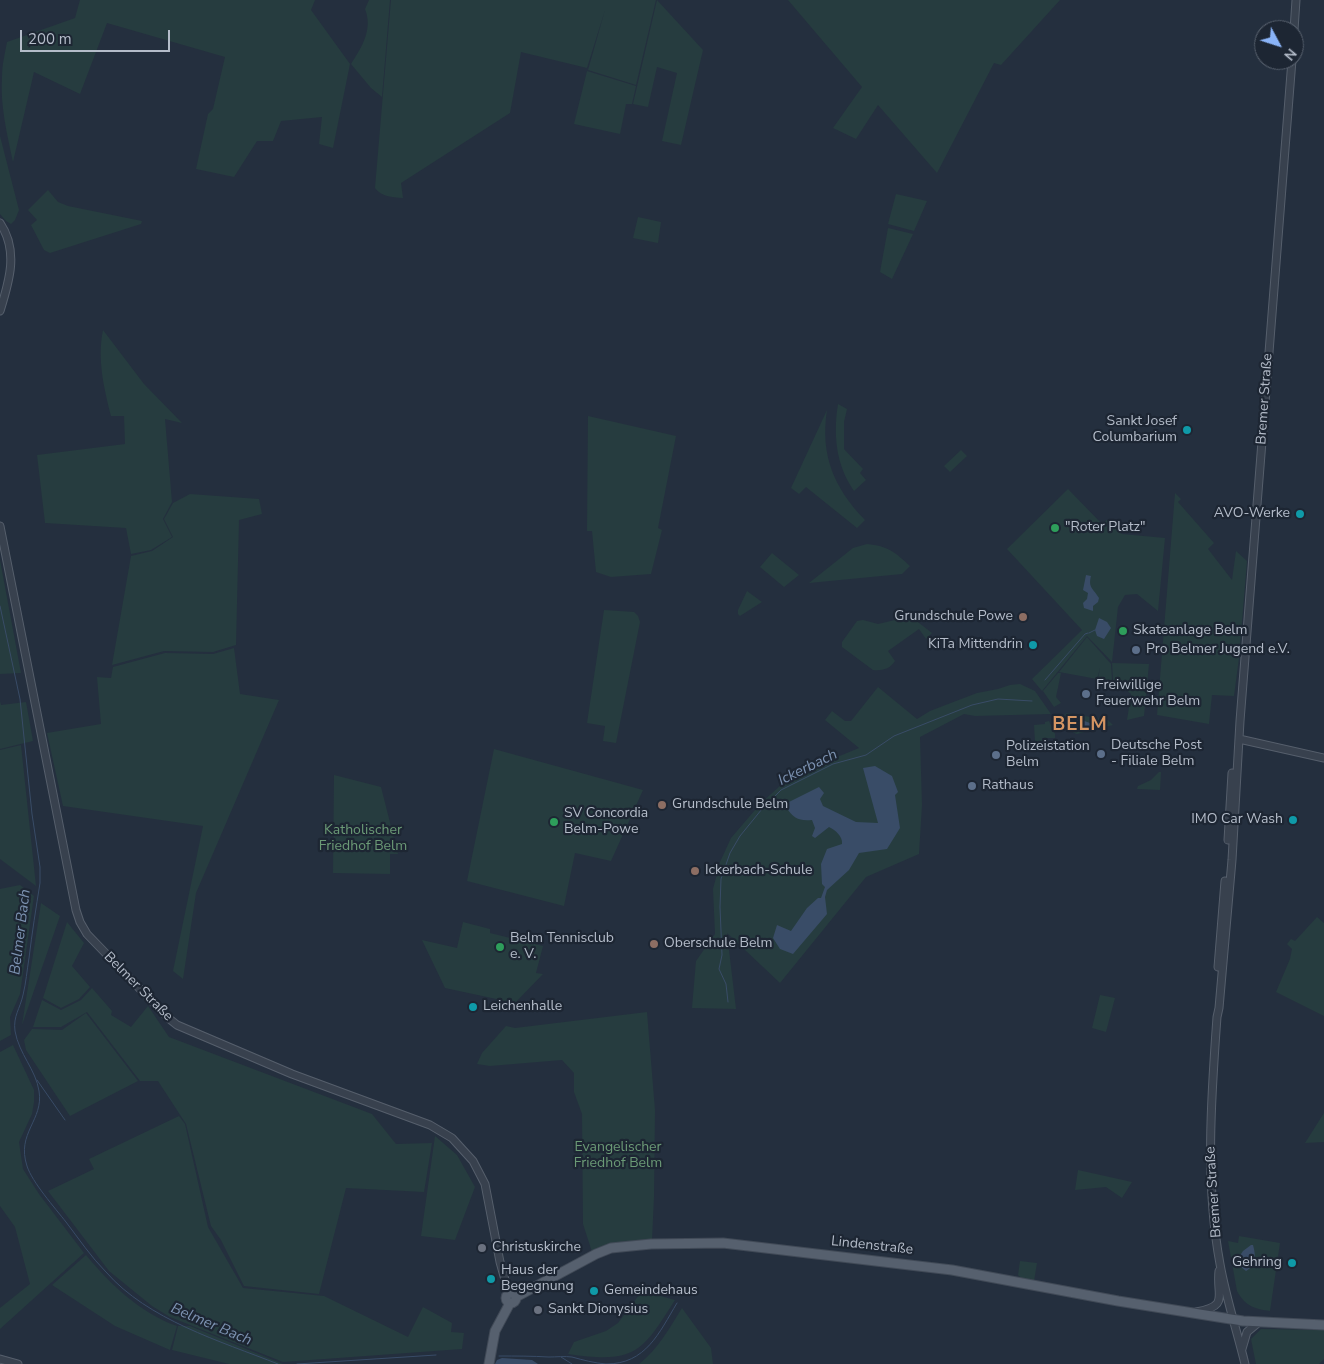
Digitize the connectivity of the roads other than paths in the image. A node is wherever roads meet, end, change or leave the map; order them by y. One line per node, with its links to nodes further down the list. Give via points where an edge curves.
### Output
1 (1296, 0): 2 (street)
2 (1295, 20)
3 (1291, 70): 7 (street, Bremer Straße)
4 (0, 223): 5 (street, via 10,247 11,260 11,273)
5 (0, 311)
6 (0, 526): 11 (street, Belmer Straße, via 80,922 99,948 177,1025 292,1074 399,1112 452,1138 473,1161 485,1184 500,1262)
7 (1239, 739): 8 (street); 9 (street, Bremer Straße); 9 (street, Bremer Straße, via 1234,758 1216,981)
8 (1324, 758)
9 (1217, 1017): 10 (street, Bremer Straße, via 1210,1143)
10 (1220, 1263): 12 (street, via 1218,1303); 13 (street, Bremer Straße)
11 (512, 1298): 12 (main road, Lindenstraße, via 611,1248 724,1243 952,1270); 19 (main road, via 495,1331)
12 (1190, 1313): 13 (main road, Lindenstraße)
13 (1232, 1319): 14 (main road, Lindenstraße); 16 (street, Bremer Straße)
14 (1259, 1322): 15 (main road, Lindenstraße); 16 (street, via 1247,1332)
15 (1324, 1325)
16 (1242, 1352): 20 (street, Bremer Straße)
17 (0, 1359): 18 (street)
18 (18, 1364)
19 (489, 1364)
20 (1245, 1364)

